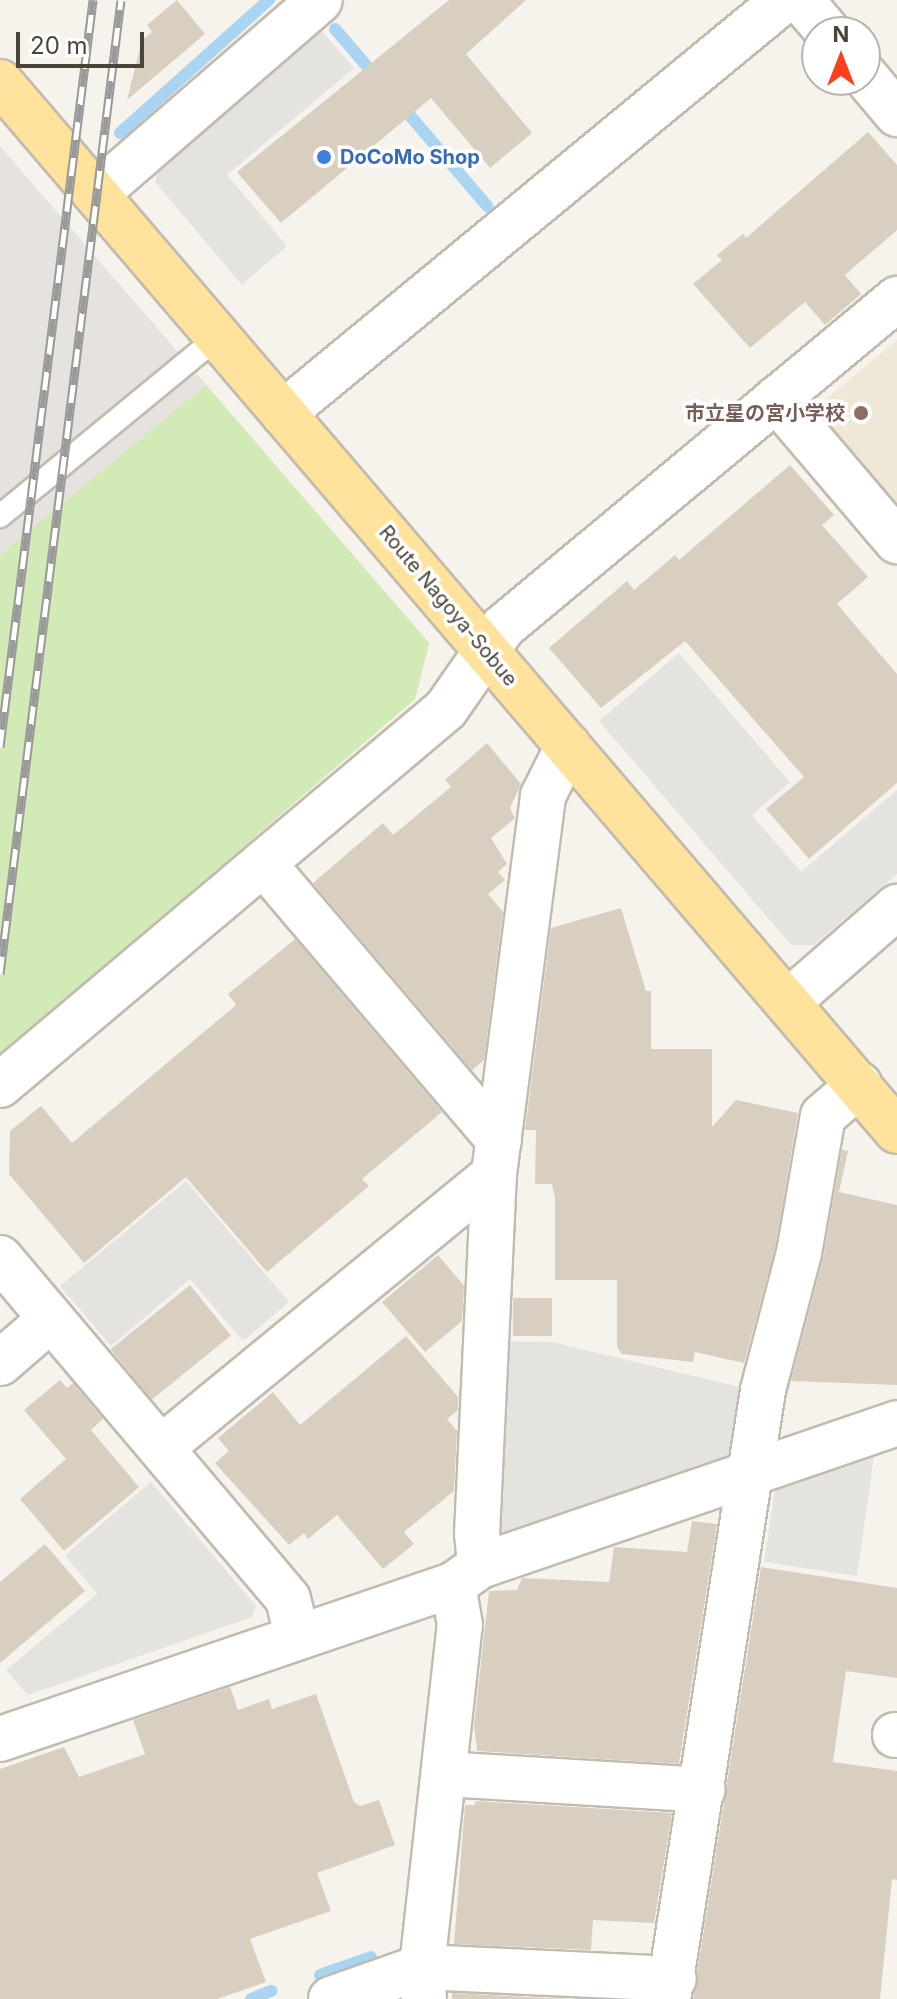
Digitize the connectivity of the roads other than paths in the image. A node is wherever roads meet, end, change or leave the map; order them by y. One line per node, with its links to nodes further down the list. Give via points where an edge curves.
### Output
1 (320, 0): 8 (street)
2 (784, 0): 12 (street)
3 (801, 0): 4 (street)
4 (814, 16)
5 (0, 82): 8 (main road, Route Nagoya-Sobue)
6 (881, 95): 7 (street)
7 (897, 114)
8 (96, 194): 10 (main road, Route Nagoya-Sobue)
9 (897, 299): 11 (street)
10 (218, 337): 12 (main road, Route Nagoya-Sobue); 13 (lane)
11 (776, 399): 14 (street); 15 (street, via 503,627)
12 (283, 413): 15 (main road, Route Nagoya-Sobue)
13 (0, 516)
14 (897, 541)
15 (487, 652): 16 (main road, Route Nagoya-Sobue); 17 (street, via 446,709)
16 (568, 746): 19 (main road, Route Nagoya-Sobue); 23 (street, via 543,796)
17 (263, 863): 20 (street); 23 (street)
18 (897, 907): 19 (street)
19 (788, 1002): 21 (main road, Route Nagoya-Sobue)
20 (0, 1085)
21 (859, 1085): 22 (main road, Route Nagoya-Sobue); 29 (street, via 823,1116 799,1253 763,1390)
22 (897, 1131)
23 (496, 1157): 28 (street); 30 (street, via 477,1534)
24 (0, 1258): 25 (street)
25 (51, 1319): 26 (street); 28 (street)
26 (0, 1363)
27 (897, 1423): 29 (street)
28 (161, 1448): 31 (street, via 288,1599)
29 (751, 1473): 30 (street); 34 (street)
30 (467, 1576): 31 (street); 33 (street)
31 (297, 1635): 32 (street)
32 (0, 1739)
33 (444, 1774): 34 (street); 35 (street)
34 (703, 1790): 36 (street)
35 (423, 1983): 36 (street); 37 (street)
36 (671, 1989)
37 (331, 1999)

